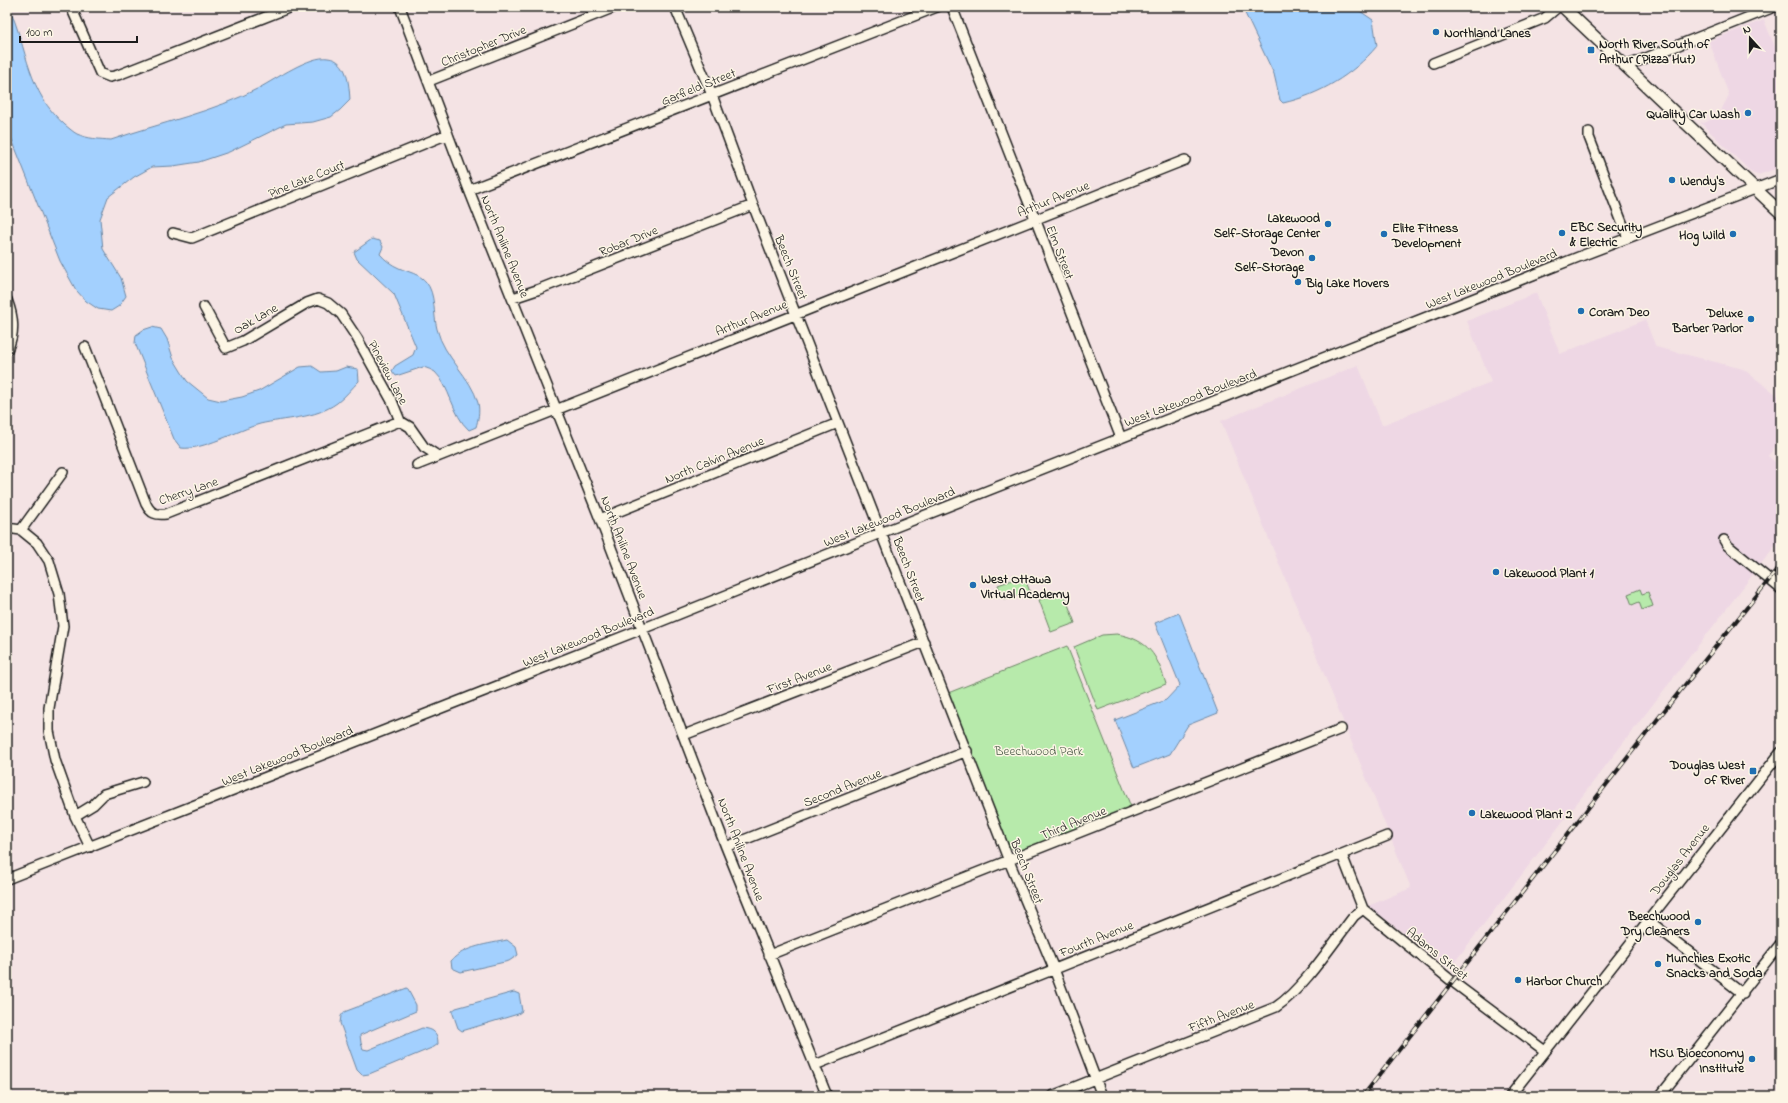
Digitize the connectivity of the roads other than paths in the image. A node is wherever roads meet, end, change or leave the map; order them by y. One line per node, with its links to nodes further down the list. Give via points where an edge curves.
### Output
1 (72, 7): 2 (street, via 100,73 110,77)
2 (292, 7)
3 (400, 7): 13 (street, North Aniline Avenue)
4 (615, 7): 13 (street, Christopher Drive)
5 (675, 7): 14 (street, Beech Street)
6 (937, 7): 14 (street, Garfield Street)
7 (952, 7): 23 (street, Elm Street)
8 (1558, 7): 11 (street, via 1545,18)
9 (1563, 7): 12 (main road)
10 (1774, 7): 12 (street)
11 (1433, 63)
12 (1626, 66): 19 (main road)
13 (428, 81): 16 (street, North Aniline Avenue)
14 (712, 95): 20 (street, Garfield Street); 21 (street, Beech Street)
15 (1590, 132): 25 (street, via 1589,137)
16 (448, 134): 20 (street, North Aniline Avenue); 24 (street, Pine Lake Court, via 192,238)
17 (1185, 160): 23 (street, Arthur Avenue)
18 (1781, 179): 19 (street, West Lakewood Boulevard)
19 (1755, 189): 22 (main road); 25 (street, West Lakewood Boulevard)
20 (469, 190): 26 (street, North Aniline Avenue)
21 (753, 204): 26 (street, Robar Drive); 30 (street, Beech Street)
22 (1781, 213)
23 (1035, 220): 30 (street, Arthur Avenue); 36 (street, Elm Street)
24 (173, 233)
25 (1628, 238): 36 (street, West Lakewood Boulevard)
26 (512, 298): 33 (street, North Aniline Avenue)
27 (318, 299): 29 (street, Oak Lane, via 226,348); 34 (street, Pineview Lane, via 328,303 341,314 392,401)
28 (7, 300): 32 (street, via 14,325)
29 (204, 307)
30 (796, 314): 33 (street, Arthur Avenue); 35 (street, Beech Street)
31 (85, 347): 34 (street, Cherry Lane, via 146,504 149,511 156,515 166,514)
32 (7, 350)
33 (557, 408): 37 (street, Arthur Avenue); 40 (street, North Aniline Avenue)
34 (400, 421): 37 (street, Pineview Lane, via 410,427 424,447)
35 (838, 423): 40 (street, North Calvin Avenue); 43 (street, Beech Street)
36 (1121, 438): 43 (street, West Lakewood Boulevard)
37 (438, 456): 38 (street, Arthur Avenue)
38 (417, 464)
39 (63, 472): 42 (street)
40 (600, 519): 46 (street, North Aniline Avenue)
41 (7, 528): 42 (street)
42 (21, 530): 53 (street, via 37,543 49,561 59,594 63,626 49,708 49,731 55,760)
43 (882, 532): 46 (street, West Lakewood Boulevard); 47 (street, Beech Street)
44 (1724, 540): 45 (street)
45 (1781, 589)
46 (642, 629): 49 (street, North Aniline Avenue); 55 (street, West Lakewood Boulevard)
47 (924, 642): 49 (street, First Avenue); 50 (street, Beech Street)
48 (1341, 729): 58 (street, Third Avenue)
49 (684, 736): 56 (street, North Aniline Avenue)
50 (967, 751): 56 (street, Second Avenue); 58 (street, Beech Street)
51 (1781, 752): 61 (street, Douglas Avenue)
52 (143, 782): 53 (street, via 104,794)
53 (75, 816): 55 (street)
54 (1387, 836): 57 (street, Fourth Avenue)
55 (90, 847): 59 (street, West Lakewood Boulevard)
56 (726, 847): 63 (street, North Aniline Avenue)
57 (1342, 855): 60 (street, Adams Street); 64 (street, Fourth Avenue)
58 (1009, 861): 63 (street, Third Avenue); 64 (street, Beech Street)
59 (7, 879)
60 (1363, 909): 66 (street, Adams Street, via 1453,982); 68 (street, Fifth Avenue, via 1354,916 1303,982 1276,1007)
61 (1648, 920): 65 (street); 66 (street, Douglas Avenue)
62 (1781, 944): 65 (street)
63 (769, 955): 67 (street, North Aniline Avenue)
64 (1054, 969): 67 (street, Fourth Avenue); 68 (street, Beech Street)
65 (1742, 994): 73 (street)
66 (1545, 1051): 72 (street, Douglas Avenue)
67 (815, 1065): 69 (street, North Aniline Avenue)
68 (1095, 1078): 70 (street, Fifth Avenue); 71 (street, Beech Street)
69 (827, 1096)
70 (1052, 1096)
71 (1102, 1096)
72 (1510, 1096)
73 (1660, 1096)

